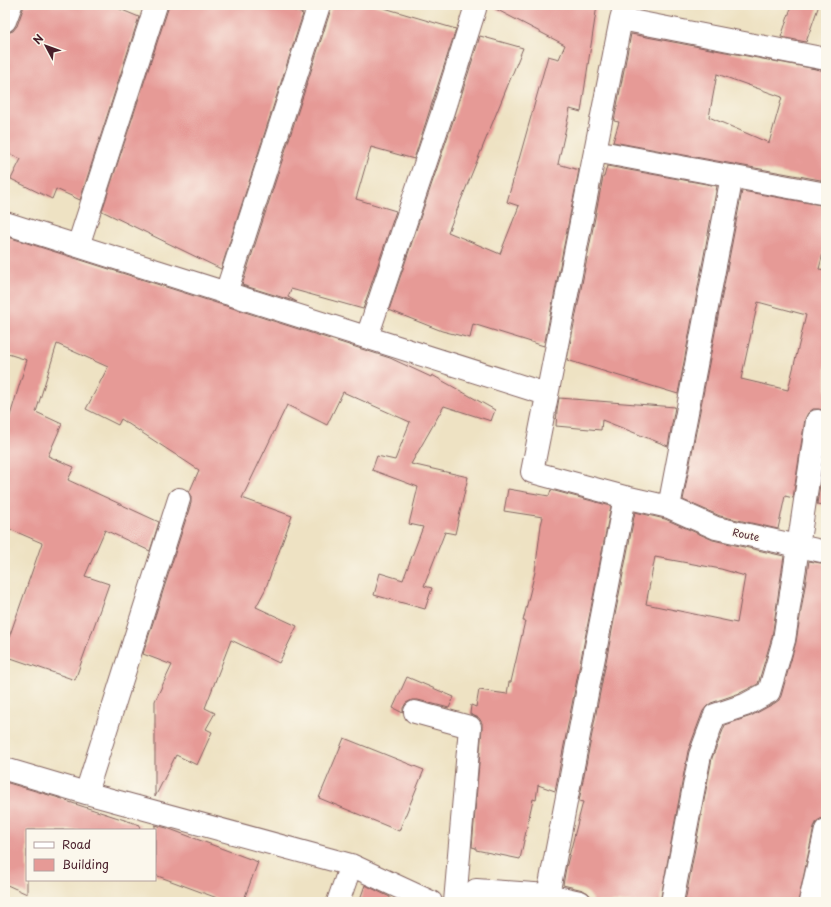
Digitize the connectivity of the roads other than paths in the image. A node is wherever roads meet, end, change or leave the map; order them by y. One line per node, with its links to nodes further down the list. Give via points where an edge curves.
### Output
1 (11, 5): 6 (street)
2 (156, 5): 12 (street)
3 (319, 5): 13 (street)
4 (470, 6): 14 (street, via 442,111)
5 (623, 12): 7 (street); 8 (street)
6 (5, 21)
7 (826, 59)
8 (595, 151): 9 (street); 15 (street)
9 (732, 176): 10 (street); 19 (street)
10 (826, 194)
11 (5, 223): 12 (street)
12 (78, 246): 13 (street)
13 (226, 293): 14 (street)
14 (367, 337): 15 (street)
15 (546, 394): 17 (street, Route, via 532,472)
16 (817, 421): 20 (street)
17 (625, 497): 19 (street, Route); 27 (street)
18 (179, 500): 24 (street)
19 (669, 507): 20 (street, Route, via 716,528)
20 (797, 545): 21 (street, Route); 33 (street, via 784,640 769,692 745,705 715,715 700,755)
21 (826, 552)
22 (415, 712): 30 (street, via 470,727)
23 (5, 769): 24 (street)
24 (86, 793): 26 (street)
25 (826, 830): 34 (street)
26 (351, 865): 28 (street); 29 (street)
27 (548, 895): 31 (street, via 476,890); 32 (street)
28 (338, 902)
29 (431, 902)
30 (455, 902)
31 (474, 902)
32 (580, 902)
33 (672, 902)
34 (810, 902)

